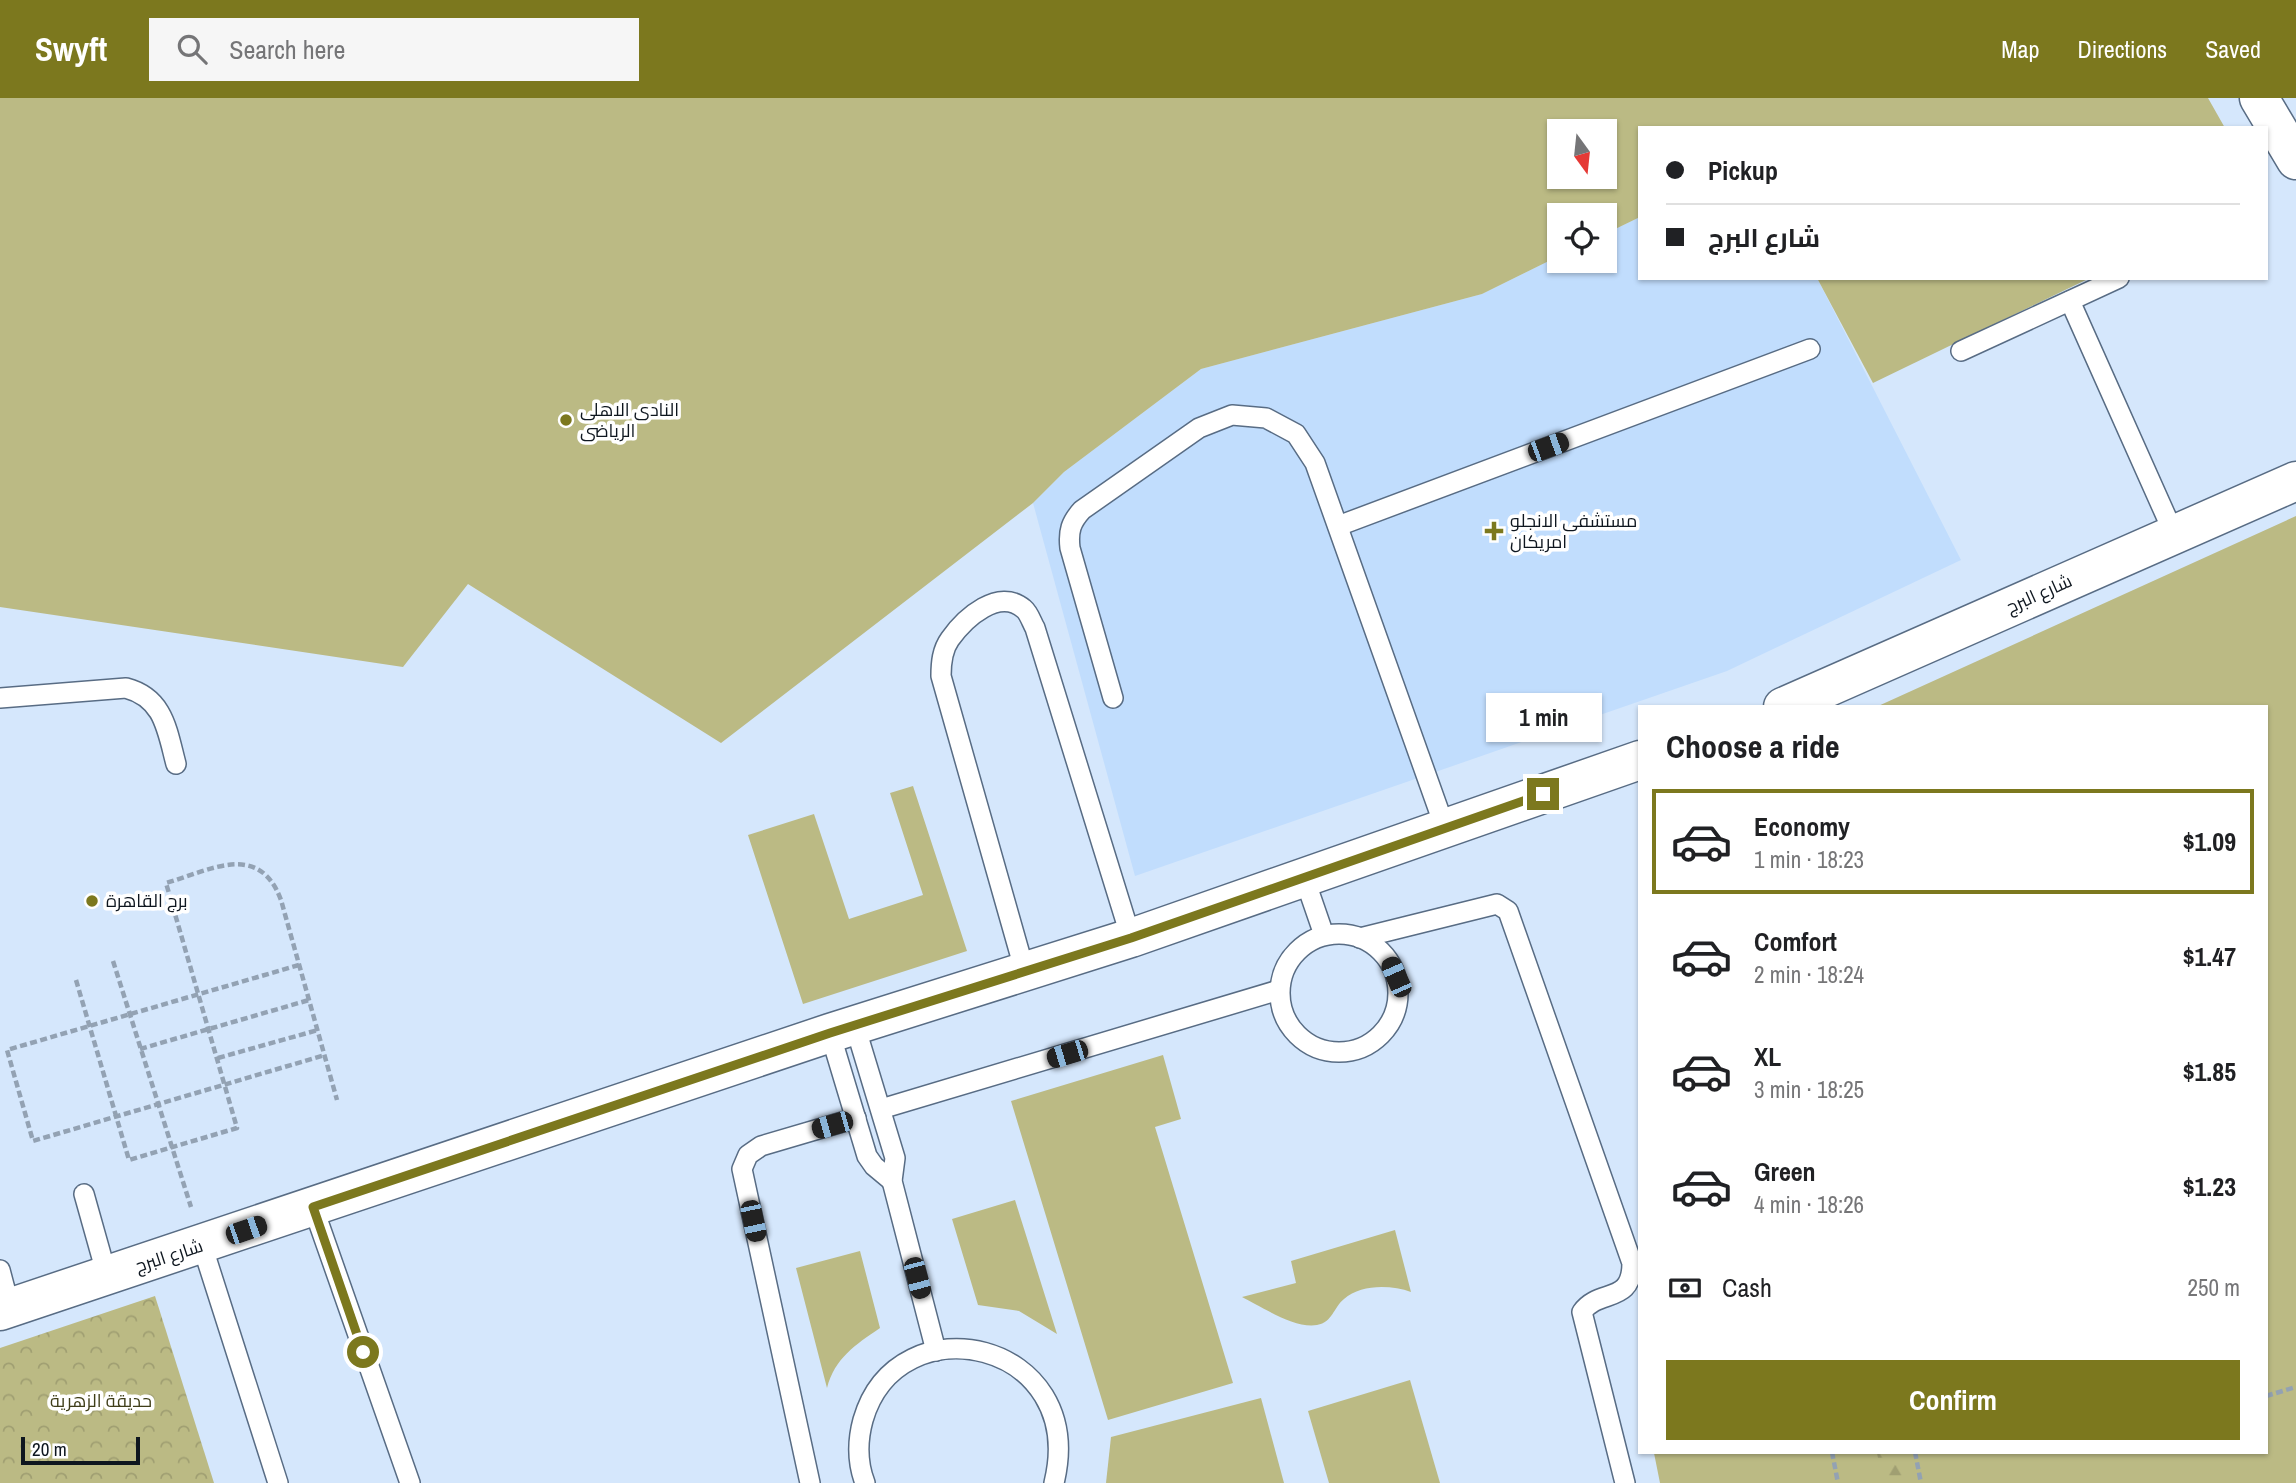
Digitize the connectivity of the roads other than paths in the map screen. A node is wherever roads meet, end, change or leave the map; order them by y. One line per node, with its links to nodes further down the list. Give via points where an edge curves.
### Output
1 (2259, 98): 2 (street)
2 (2296, 160)
3 (2115, 280): 4 (lane)
4 (2070, 301): 6 (lane); 9 (lane)
5 (1810, 349): 8 (lane)
6 (1961, 351)
7 (2296, 481): 9 (street, شارع البرج)
8 (1338, 526): 11 (lane, via 1315,463 1296,434 1266,418 1231,415 1199,428 1082,510 1068,534 1070,548); 15 (lane)
9 (2174, 534): 12 (street, شارع البرج)
10 (0, 698): 14 (lane, via 127,688 138,691 163,715)
11 (1113, 698)
12 (1788, 705)
13 (1638, 761): 15 (street, شارع البرج)
14 (176, 764)
15 (1445, 828): 16 (street, شارع البرج)
16 (1304, 877): 17 (lane); 19 (street, شارع البرج)
17 (1324, 935): 18 (lane); 21 (lane, via 1292,956)
18 (1360, 937): 21 (lane, via 1389,960 1398,996 1390,1022 1371,1042 1335,1052 1301,1039 1281,1008); 38 (lane, via 1497,904 1508,911 1632,1263 1632,1277 1624,1289 1588,1304 1582,1312)
19 (1131, 938): 20 (street, شارع البرج); 20 (lane, via 1035,628 1024,609 1004,601 982,607 950,639 942,657 941,676)
20 (1025, 972): 22 (street, شارع البرج)
21 (1279, 990): 23 (lane)
22 (842, 1029): 23 (lane); 24 (lane); 27 (street, شارع البرج)
23 (881, 1109): 25 (lane, via 895,1158)
24 (856, 1118): 25 (lane, via 867,1156); 35 (lane, via 761,1146 748,1155 742,1169)
25 (892, 1181): 32 (lane)
26 (84, 1194): 30 (lane)
27 (313, 1207): 28 (street, شارع البرج); 34 (lane)
28 (202, 1245): 30 (street, شارع البرج); 33 (lane)
29 (0, 1270): 31 (lane)
30 (107, 1276): 31 (street, شارع البرج)
31 (3, 1311)
32 (936, 1351): 36 (lane, via 907,1362 883,1382 867,1409 858,1439); 37 (lane, via 968,1348 999,1356 1026,1373 1047,1398 1059,1427 1060,1458)
33 (278, 1483)
34 (410, 1483)
35 (810, 1483)
36 (865, 1483)
37 (1054, 1483)
38 (1625, 1483)

